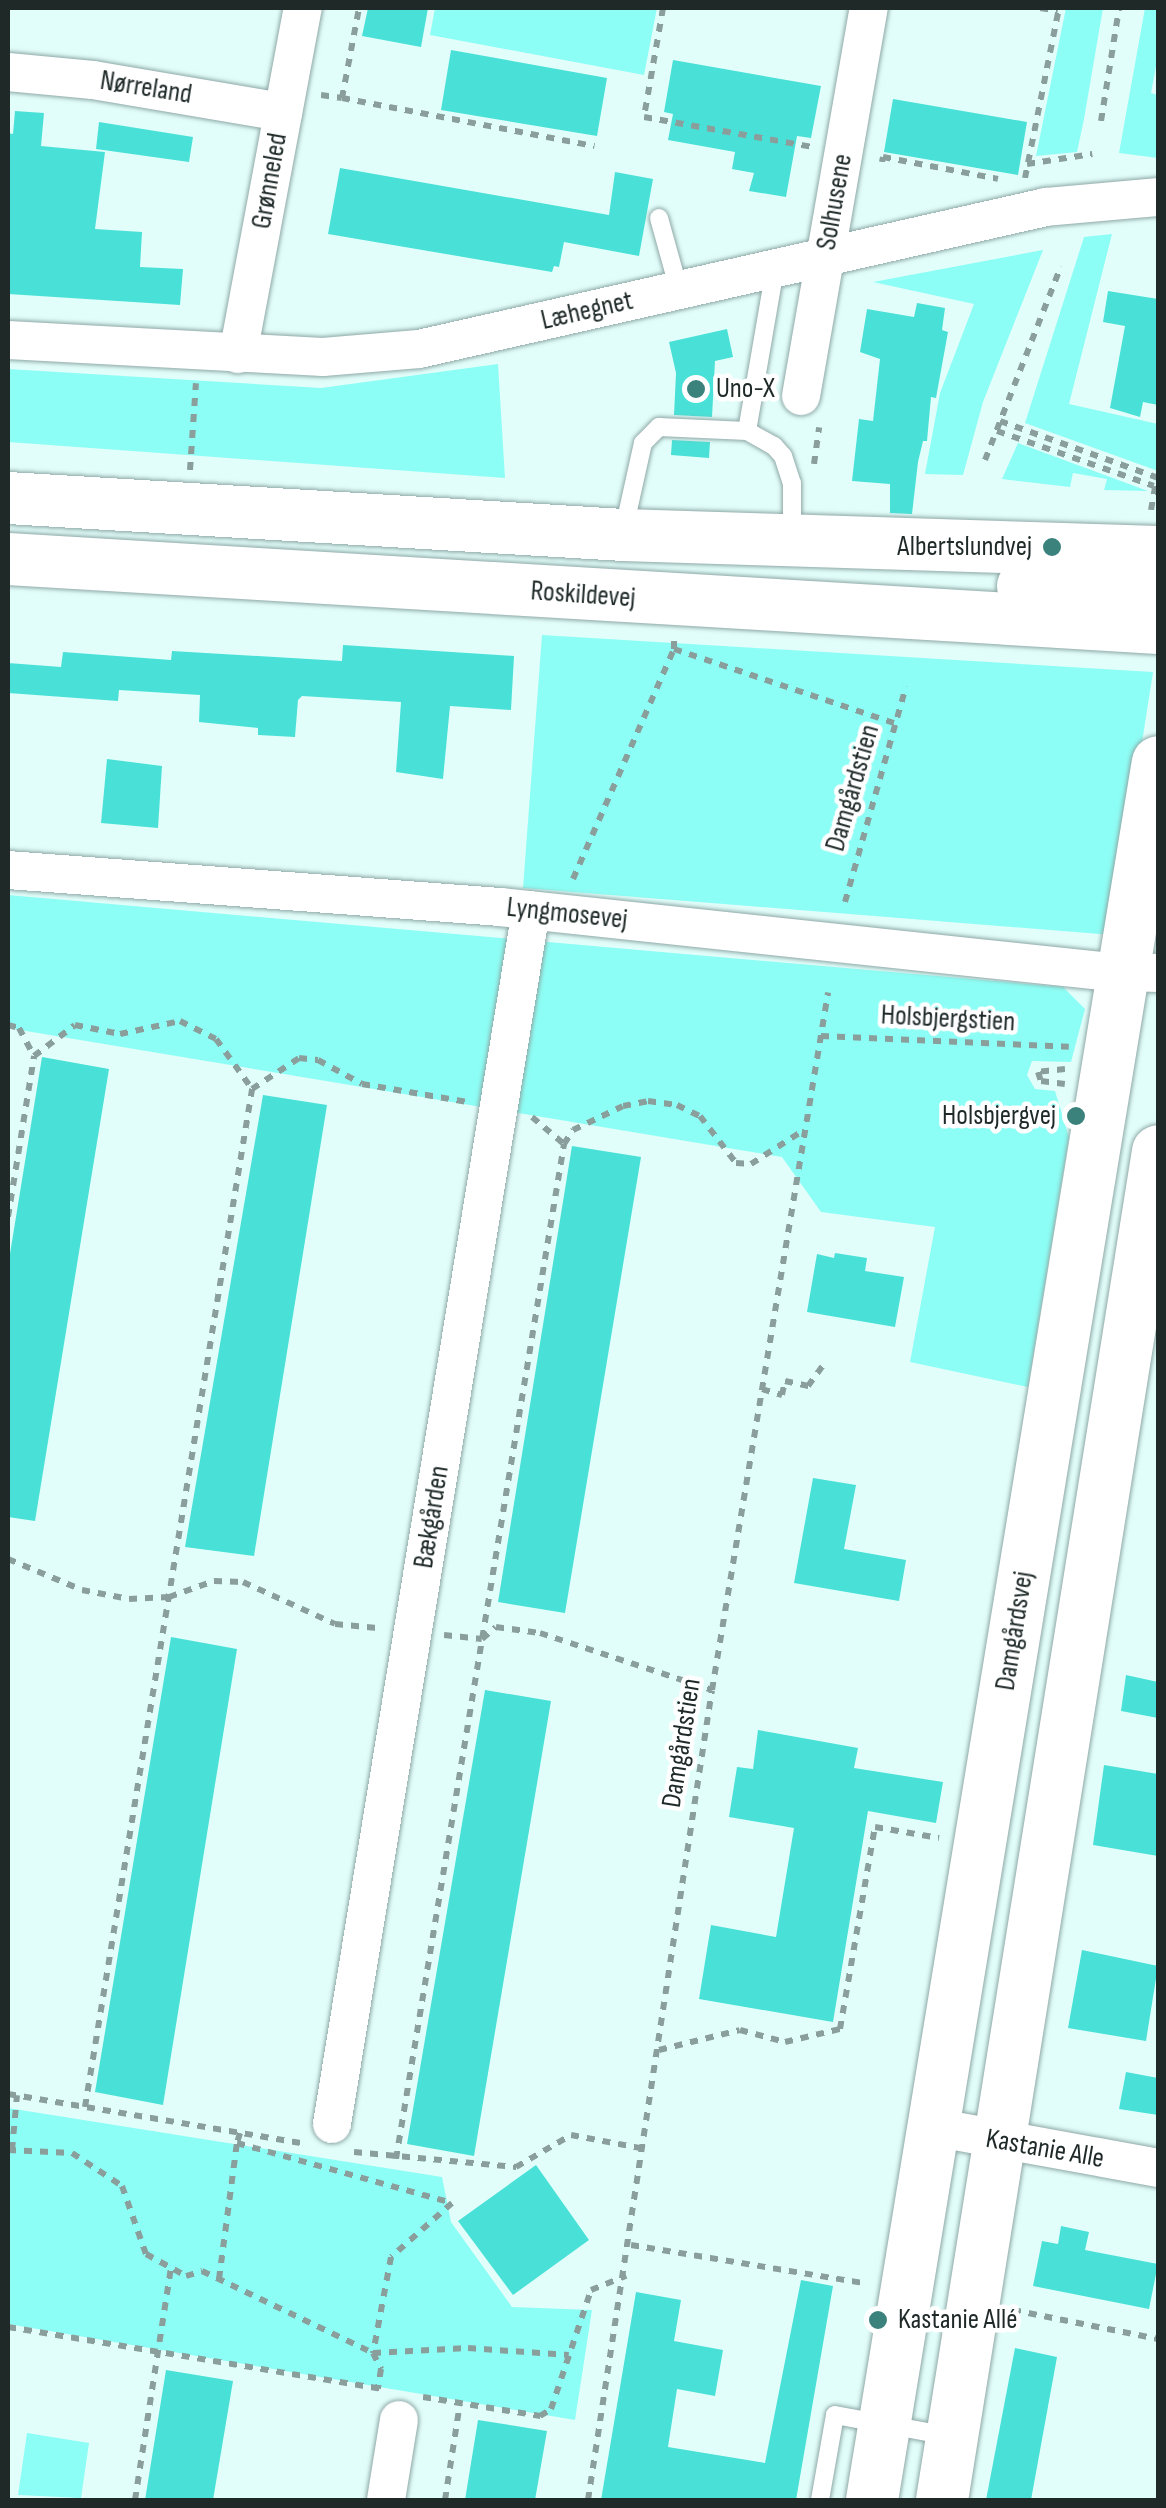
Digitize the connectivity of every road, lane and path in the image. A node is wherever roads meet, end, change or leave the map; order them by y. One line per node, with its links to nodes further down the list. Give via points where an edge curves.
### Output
1 (303, 8): 10 (street, Grønneled)
2 (359, 8): 9 (path)
3 (663, 8): 13 (path, via 644,117)
4 (869, 8): 13 (street, Solhusene)
5 (1040, 8): 7 (path)
6 (1119, 8): 11 (path)
7 (1058, 9): 15 (path)
8 (8, 72): 10 (street, Nørreland)
9 (342, 98): 10 (path); 12 (path)
10 (285, 101): 27 (street, Grønneled)
11 (1101, 120)
12 (594, 146)
13 (844, 152): 21 (street, Solhusene)
14 (1092, 154): 15 (path)
15 (1028, 164): 18 (path)
16 (880, 172): 17 (path, via 882,157)
17 (1006, 181)
18 (1024, 184)
19 (1158, 197): 21 (street, Læhegnet, via 1046,207)
20 (659, 218): 24 (lane)
21 (826, 254): 23 (street, Læhegnet); 28 (street, Solhusene)
22 (1062, 266): 29 (path)
23 (776, 268): 24 (street, Læhegnet); 30 (lane)
24 (679, 290): 27 (street, Læhegnet, via 419,349 324,358)
25 (8, 340): 26 (street, Læhegnet)
26 (199, 352): 27 (street, Læhegnet); 33 (path)
27 (238, 354)
28 (801, 396): 35 (path, via 820,416 812,472)
29 (1000, 421): 31 (path); 34 (path)
30 (747, 431): 35 (lane, via 783,456); 38 (lane, via 660,427 650,433)
31 (996, 431): 32 (path); 36 (path)
32 (985, 460)
33 (189, 473)
34 (1158, 478)
35 (792, 483): 39 (lane)
36 (1154, 486)
37 (8, 498): 38 (street)
38 (623, 536): 39 (street)
39 (792, 541): 40 (street)
40 (1158, 552)
41 (8, 559): 44 (street, Roskildevej)
42 (1158, 588): 43 (street, via 873,582)
43 (758, 606): 44 (street, Roskildevej); 45 (street, Roskildevej)
44 (675, 625): 47 (path); 51 (path)
45 (1158, 628)
46 (906, 686): 47 (path, Damgårdstien)
47 (894, 723): 50 (path, Damgårdstien)
48 (1158, 762): 52 (street, Damgårdsvej)
49 (8, 870): 51 (street, Lyngmosevej)
50 (845, 902)
51 (545, 911): 52 (street, Lyngmosevej); 61 (street, Bækgården)
52 (1142, 972): 73 (street, Damgårdsvej)
53 (828, 993): 55 (path, Damgårdstien)
54 (8, 1025): 57 (path, via 19,1028)
55 (820, 1036): 56 (path, Holsbjergstien); 62 (path, Damgårdstien)
56 (1074, 1047)
57 (34, 1056): 60 (path, via 75,1024 120,1034 180,1021 216,1040); 65 (path)
58 (1070, 1069): 59 (path, via 1038,1072 1041,1081)
59 (1062, 1084)
60 (252, 1089): 61 (path, via 299,1058 318,1060 362,1084); 69 (path)
61 (499, 1108): 63 (path, via 542,1121); 70 (street, Bækgården)
62 (805, 1130): 63 (path, via 751,1164 736,1162 700,1116 648,1100 598,1114); 67 (path, Damgårdstien)
63 (564, 1144): 71 (path)
64 (1158, 1151): 82 (street)
65 (8, 1218)
66 (823, 1365): 67 (path, via 808,1386 785,1382 782,1394)
67 (762, 1389): 72 (path, Damgårdstien)
68 (8, 1559): 69 (path, via 82,1590 129,1599)
69 (168, 1596): 70 (path, via 214,1582 243,1582 334,1624); 77 (path)
70 (414, 1632): 71 (path); 80 (street, Bækgården)
71 (482, 1638): 72 (path, via 496,1627 540,1633); 85 (path)
72 (712, 1690): 74 (path, Damgårdstien)
73 (979, 1845): 74 (path, via 875,1827 840,2029 785,2042 740,2030); 78 (street, Damgårdsvej)
74 (659, 2050): 83 (path, Damgårdstien)
75 (8, 2094): 76 (path)
76 (17, 2095): 77 (path); 84 (path)
77 (85, 2107): 79 (path)
78 (933, 2127): 82 (street, Kastanie Alle); 91 (street, Damgårdsvej)
79 (240, 2133): 80 (path); 81 (path)
80 (329, 2140): 85 (path)
81 (237, 2142): 90 (path); 96 (path, via 452,2203 391,2257)
82 (1003, 2142): 86 (street, Kastanie Alle); 102 (street)
83 (644, 2149): 85 (path, via 571,2135 516,2167); 87 (path, Damgårdstien)
84 (10, 2150): 88 (path, via 72,2153 122,2186 146,2254)
85 (396, 2159)
86 (1158, 2168)
87 (631, 2245): 89 (path, Damgårdstien); 91 (path)
88 (171, 2268): 90 (path); 95 (path)
89 (626, 2276): 97 (path, via 591,2290); 106 (path, Damgårdstien)
90 (218, 2279): 96 (path)
91 (910, 2290): 101 (street, Damgårdsvej)
92 (1005, 2308): 94 (path)
93 (8, 2327): 95 (path)
94 (1158, 2339)
95 (159, 2352): 98 (path); 103 (path)
96 (373, 2353): 97 (path, via 468,2348); 98 (path, via 381,2370)
97 (569, 2355): 100 (path, via 550,2409 540,2416)
98 (378, 2389): 99 (path)
99 (401, 2402): 100 (path); 104 (street)
100 (460, 2402): 105 (path)
101 (884, 2423): 102 (lane); 107 (lane, via 834,2415); 108 (street, Damgårdsvej)
102 (953, 2437): 109 (street)
103 (134, 2500)
104 (386, 2500)
105 (446, 2500)
106 (588, 2500)
107 (820, 2500)
108 (872, 2500)
109 (942, 2500)

